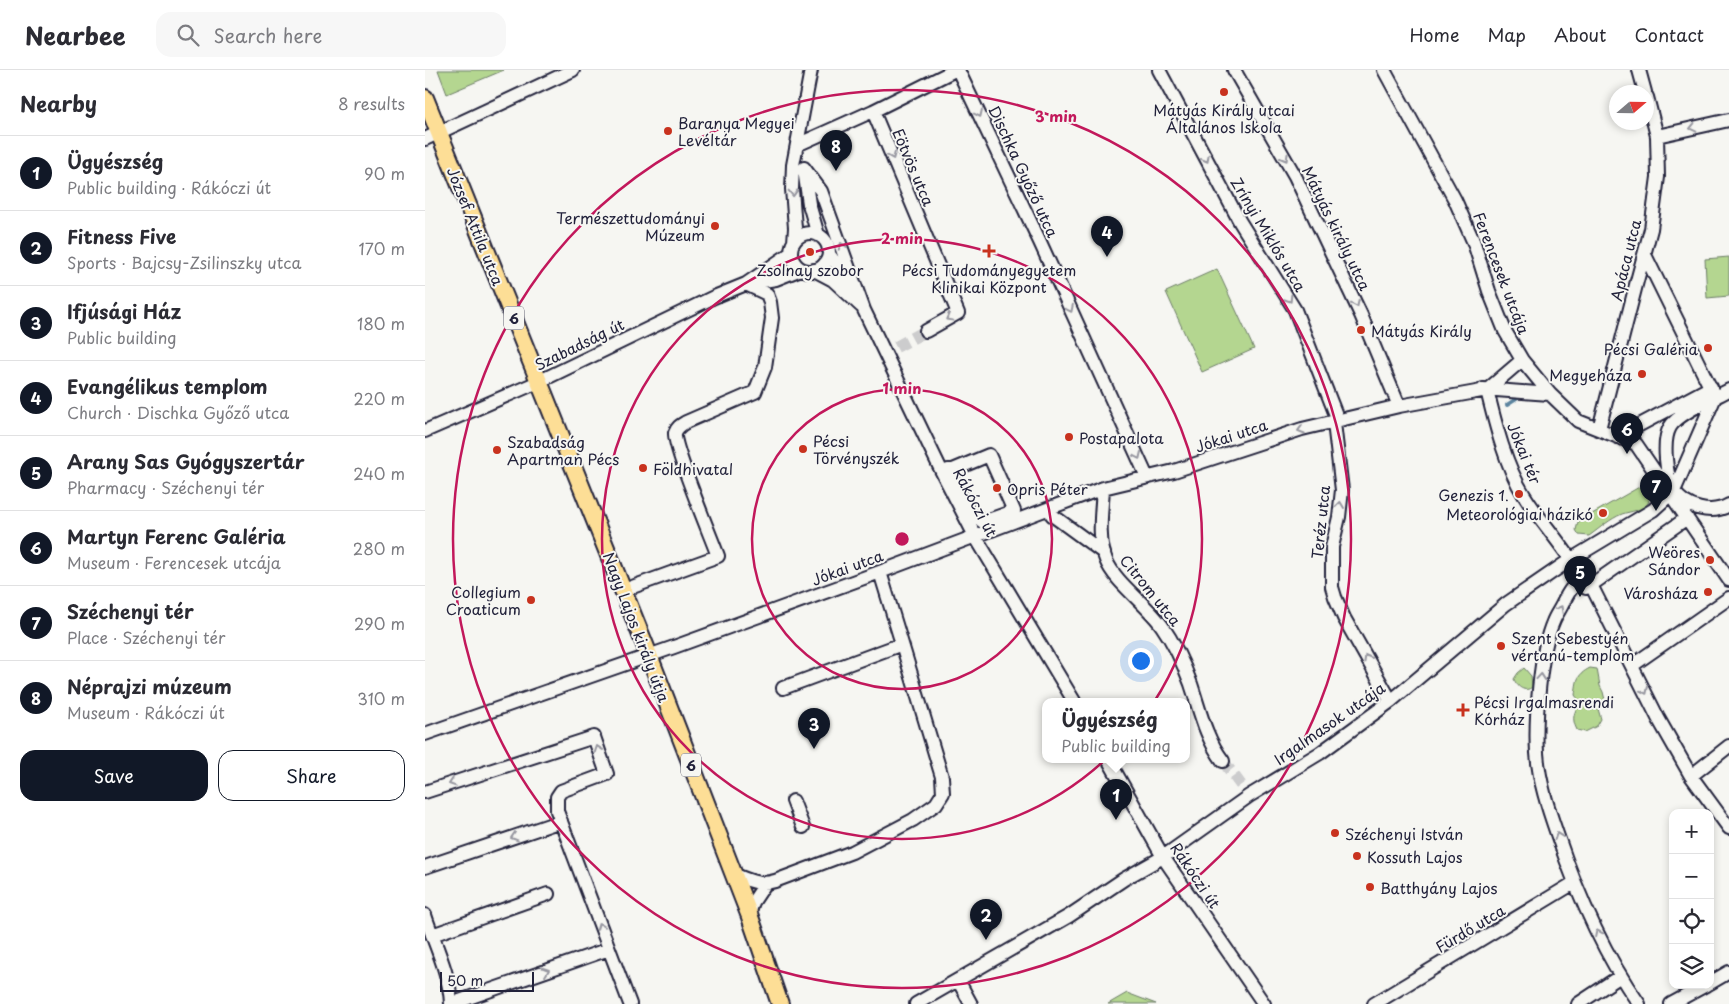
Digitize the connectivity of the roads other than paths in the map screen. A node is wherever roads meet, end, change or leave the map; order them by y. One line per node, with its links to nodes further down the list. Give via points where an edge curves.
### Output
1 (573, 70): 13 (street)
2 (811, 70): 15 (street, Rákóczi út)
3 (956, 70): 10 (street); 40 (street, Dischka Győző utca, one-way to 40, via 1040,242)
4 (1159, 70): 35 (street, Zrínyi Miklós utca, one-way to 35, via 1240,222 1295,310 1336,415)
5 (1234, 70): 34 (street, Mátyás király utca, one-way to 34, via 1295,176 1361,315)
6 (1383, 70): 28 (street, Ferencesek utcája, via 1455,200 1474,243 1505,332)
7 (1639, 70): 8 (street)
8 (1643, 85)
9 (425, 98): 13 (main road, József Attila utca / 6)
10 (873, 111): 15 (street); 25 (street, Eötvös utca, one-way to 25, via 958,313)
11 (1729, 120): 14 (street, one-way to 14)
12 (1654, 124): 14 (street, Apáca utca)
13 (432, 136): 29 (main road, József Attila utca / 6)
14 (1657, 136): 20 (street, Apáca utca, via 1658,177)
15 (797, 145): 16 (street, Rákóczi út); 18 (street, Rákóczi út, one-way to 18, via 792,189)
16 (804, 168): 17 (street, Rákóczi út); 23 (street, Rákóczi út, one-way to 16, via 827,204)
17 (818, 235): 18 (street, via 810,233 797,238); 19 (street, via 827,243)
18 (793, 248): 21 (street, via 795,262); 22 (street, Szabadság út)
19 (829, 254): 21 (street, via 825,264); 23 (street, Rákóczi út)
20 (1645, 255): 32 (street); 36 (street, Apáca utca)
21 (808, 270): 22 (street, Szabadság út); 24 (street, Rákóczi út, via 833,280)
22 (746, 284): 29 (street, Szabadság út); 52 (street, via 767,294 772,318 765,368 755,392 686,422 677,428 675,435 718,556)
23 (858, 292): 24 (street, Rákóczi út)
24 (864, 310): 27 (street, Rákóczi út)
25 (926, 331)
26 (896, 347): 27 (street)
27 (884, 353): 46 (street, Rákóczi út)
28 (1522, 360): 30 (street); 33 (street, Ferencesek utcája)
29 (539, 382): 37 (street, Szabadság út); 52 (main road, Nagy Lajos király útja / 6)
30 (1481, 390): 33 (street, Jókai utca); 34 (street, Jókai utca); 48 (street, Jókai tér, via 1520,487)
31 (1729, 390): 32 (street)
32 (1713, 392): 38 (street); 42 (street); 42 (street, via 1671,426 1665,440)
33 (1550, 394): 36 (street, Ferencesek utcája, via 1578,421)
34 (1399, 406): 35 (street, Jókai utca)
35 (1334, 421): 40 (street, Jókai utca, one-way to 40); 59 (street, Teréz utca, one-way to 35, via 1344,618 1332,587 1332,548 1342,490)
36 (1599, 429): 38 (street, Ferencesek utcája)
37 (425, 431)
38 (1617, 436): 42 (street, Ferencesek utcája, via 1635,444)
39 (948, 470): 39 (street, via 967,510 983,522 1014,511 989,455)
40 (1147, 477): 41 (street, Jókai utca)
41 (1103, 488): 46 (street, Jókai utca); 47 (street, Citrom utca, via 1101,523)
42 (1672, 493): 43 (street, via 1697,509 1722,510); 45 (street); 48 (street, Irgalmasok utcája, via 1653,510)
43 (1729, 505)
44 (1052, 515): 47 (street)
45 (1687, 518): 50 (street); 51 (street)
46 (975, 536): 49 (street, Jókai utca); 58 (street, Rákóczi út)
47 (1104, 552): 62 (street, Citrom utca, via 1115,576 1164,628 1190,682 1205,728)
48 (1570, 560): 51 (street, Jókai tér); 59 (street, Irgalmasok utcája, via 1505,604)
49 (880, 572): 54 (street); 55 (street, Jókai utca)
50 (1729, 580)
51 (1587, 585): 56 (street, Jókai tér); 73 (street, one-way to 51, via 1545,799 1537,753 1538,711 1542,665 1552,623 1572,587 1579,583)
52 (624, 590): 55 (main road, Nagy Lajos király útja / 6)
53 (1729, 598): 56 (street)
54 (902, 644): 57 (street); 74 (street, via 942,777 943,793 936,804 913,820 852,852)
55 (649, 656): 60 (street, Jókai utca); 72 (main road, Nagy Lajos király útja / 6)
56 (1633, 666): 64 (street, Jókai tér, one-way to 64)
57 (783, 688)
58 (1072, 698)
59 (1391, 701): 70 (street, Irgalmasok utcája)
60 (425, 734)
61 (1729, 746): 64 (street)
62 (1223, 761)
63 (1110, 763): 70 (street, Rákóczi út)
64 (1691, 776): 69 (street, Jókai tér)
65 (425, 792): 67 (street, one-way to 65, via 556,805 561,791 607,774 594,737)
66 (793, 801): 68 (street)
67 (561, 821): 71 (street, one-way to 71); 79 (street, one-way to 67)
68 (803, 827)
69 (1729, 828)
70 (1163, 857): 82 (street, Irgalmasok utcája); 91 (street, Rákóczi út)
71 (425, 866)
72 (733, 874): 74 (street); 76 (main road, Nagy Lajos király útja / 6)
73 (1574, 882): 81 (street, one-way to 73); 85 (street, Fürdő utca)
74 (765, 884): 76 (street)
75 (548, 894): 78 (street)
76 (749, 914): 88 (main road, Nagy Lajos király útja / 6)
77 (425, 915): 78 (street)
78 (432, 934): 86 (street)
79 (609, 948): 86 (street, one-way to 79); 87 (street)
80 (1729, 972): 83 (street)
81 (1619, 976): 92 (street); 93 (street)
82 (958, 980): 89 (street, Irgalmasok utcája); 90 (street)
83 (1714, 981)
84 (1698, 989): 94 (street)
85 (1380, 1003)
86 (451, 1004)
87 (630, 1004)
88 (780, 1004)
89 (916, 1004)
90 (971, 1004)
91 (1264, 1004)
92 (1578, 1004)
93 (1639, 1004)
94 (1671, 1004)

